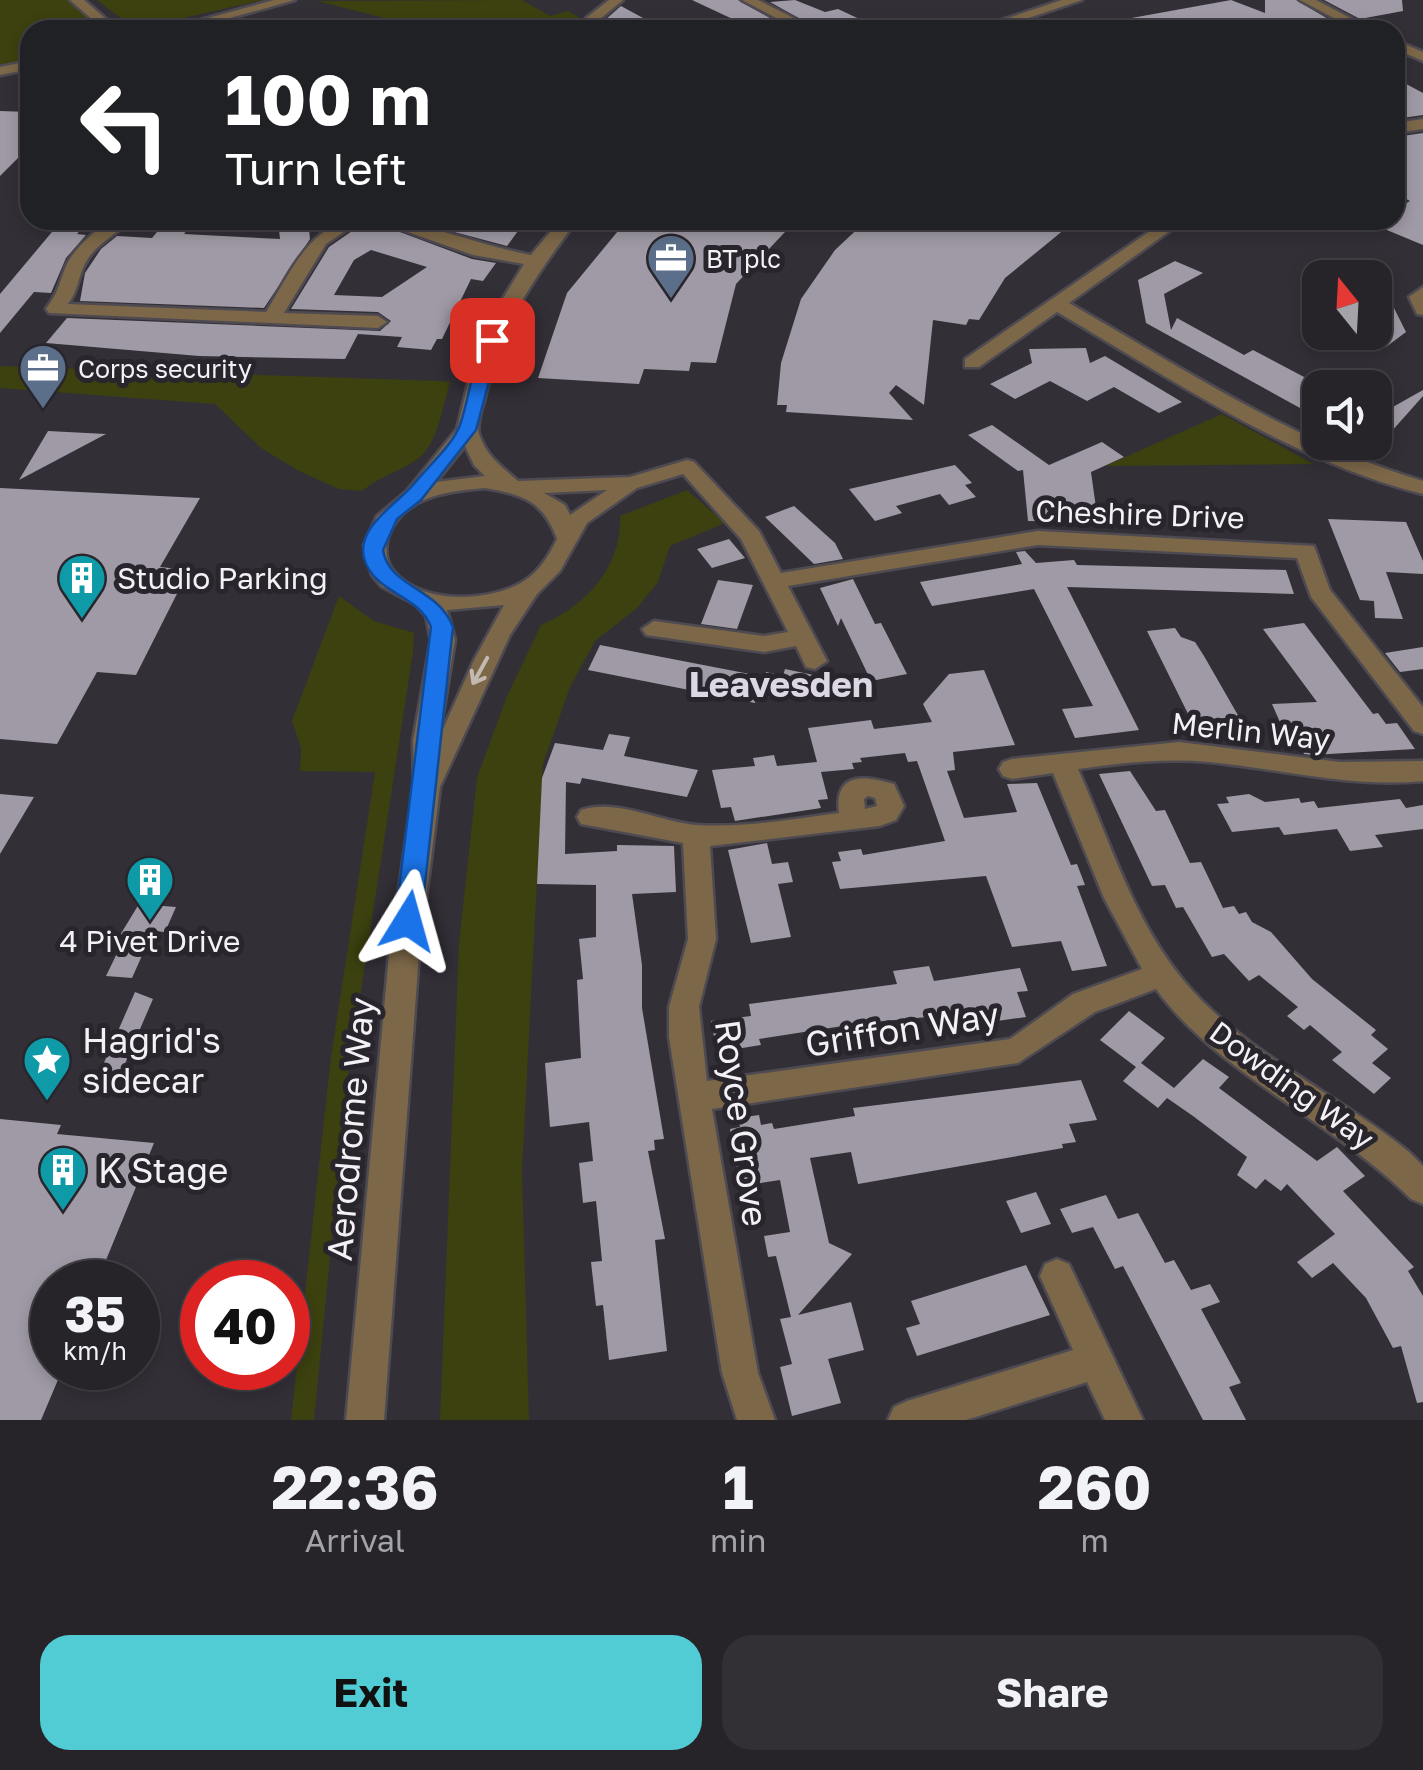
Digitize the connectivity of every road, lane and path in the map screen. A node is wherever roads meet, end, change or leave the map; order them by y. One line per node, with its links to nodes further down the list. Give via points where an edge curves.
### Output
1 (76, 0): 7 (street)
2 (289, 0): 8 (street)
3 (617, 0): 9 (street)
4 (748, 0): 10 (street)
5 (1076, 0): 11 (street)
6 (1306, 0): 12 (street)
7 (100, 20)
8 (210, 20)
9 (594, 20)
10 (789, 20)
11 (1011, 20)
12 (1346, 20)
13 (108, 230): 22 (street, via 75,265 71,288 55,310)
14 (338, 230): 22 (street, via 320,241)
15 (413, 230): 18 (street)
16 (560, 230): 18 (street)
17 (1162, 230): 20 (street)
18 (535, 260): 25 (street, via 496,329)
19 (1423, 292): 21 (street)
20 (1059, 305): 24 (street); 28 (street, via 1314,448)
21 (1423, 310)
22 (271, 318): 23 (street)
23 (378, 322)
24 (972, 363)
25 (467, 430): 27 (street, via 484,465); 29 (street)
26 (632, 483): 27 (street); 31 (street, via 578,519); 33 (street, via 687,466 744,526)
27 (515, 487): 29 (street, via 461,484); 31 (street, via 558,510)
28 (1423, 488)
29 (414, 496): 35 (street, via 389,516 373,550 389,581)
30 (1298, 527): 32 (street)
31 (568, 539): 34 (street)
32 (1306, 551): 33 (street, Cheshire Drive, via 1038,538); 39 (street, via 1319,592)
33 (776, 581): 37 (street)
34 (530, 588): 35 (street, via 494,599); 43 (street, Aerodrome Way, one-way to 43, via 482,666)
35 (423, 600): 43 (street, Aerodrome Way, via 437,613 443,640 426,741)
36 (654, 629): 37 (street, via 764,644)
37 (803, 637): 38 (street)
38 (815, 661)
39 (1423, 725)
40 (1062, 764): 41 (street, Merlin Way); 42 (street, Merlin Way, via 1185,751 1349,774); 47 (street, Dowding Way, via 1134,932)
41 (1012, 769)
42 (1423, 771)
43 (427, 787): 52 (street, Aerodrome Way, via 402,974)
44 (590, 818): 46 (street)
45 (853, 819): 46 (street)
46 (696, 835): 48 (street, Royce Grove, via 702,940 684,1007 684,1037)
47 (1161, 974): 48 (street, Griffon Way, via 1084,1002 1018,1050 990,1058); 49 (street, Dowding Way, via 1223,1037 1368,1139)
48 (696, 1097): 53 (street, Royce Grove, via 740,1373)
49 (1423, 1188)
50 (1057, 1276): 51 (street)
51 (1096, 1361): 54 (street); 55 (street)
52 (365, 1420)
53 (756, 1420)
54 (907, 1420)
55 (1124, 1420)

